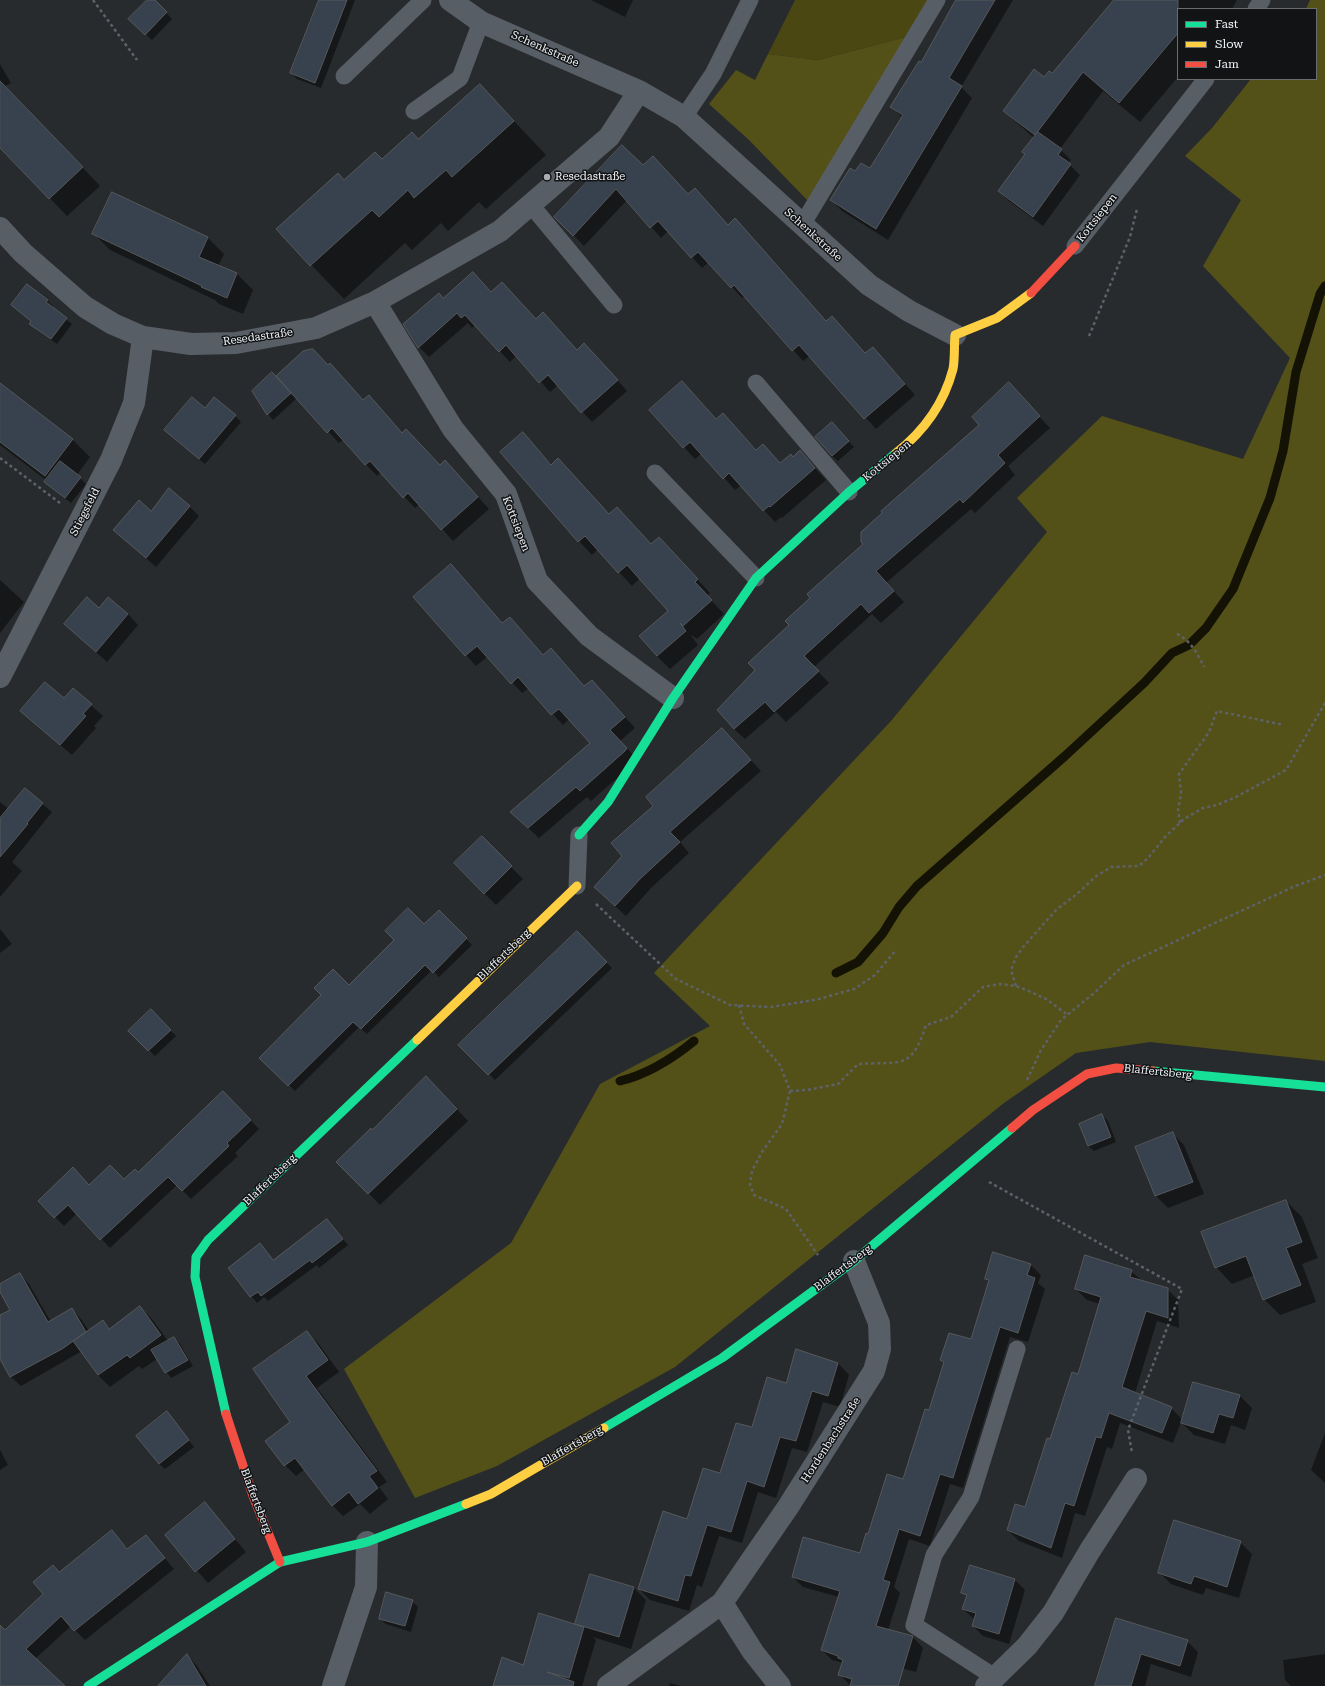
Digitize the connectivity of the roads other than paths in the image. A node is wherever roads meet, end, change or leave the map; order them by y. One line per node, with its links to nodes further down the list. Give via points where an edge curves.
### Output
1 (423, 0): 6 (lane)
2 (450, 0): 5 (street, Schenkstraße)
3 (750, 0): 10 (lane, via 713,74)
4 (937, 0): 12 (lane)
5 (481, 22): 8 (street, Schenkstraße); 9 (lane, via 466,68 460,78)
6 (344, 76)
7 (1205, 80): 14 (lane, Kottsiepen)
8 (639, 91): 10 (street, Schenkstraße); 11 (street, Resedastraße, via 609,137)
9 (414, 111)
10 (684, 117): 12 (street, Schenkstraße)
11 (530, 205): 15 (street, Resedastraße, via 500,231); 16 (lane)
12 (802, 225): 17 (street, Schenkstraße, via 869,285 909,311)
13 (0, 228): 18 (street, Resedastraße, via 23,253 85,307 113,324)
14 (1075, 246): 17 (street, Kottsiepen, via 1031,293 997,318)
15 (375, 302): 18 (street, Resedastraße, via 316,328 236,343 191,344); 24 (street, Kottsiepen, via 453,428 506,494 537,581 589,636)
16 (614, 305)
17 (955, 335): 21 (street, Kottsiepen, via 953,368 942,400 913,440)
18 (143, 337): 23 (street, Stiegsfeld, via 134,403 111,460)
19 (756, 383): 21 (lane)
20 (654, 473): 22 (lane)
21 (849, 492): 22 (street, Kottsiepen)
22 (756, 578): 24 (street, Kottsiepen)
23 (0, 677)
24 (673, 698): 25 (street, Kottsiepen, via 608,802)
25 (579, 835): 26 (lane)
26 (577, 886): 32 (street, Blaffertsberg, via 214,1234 196,1258 195,1277 229,1425 253,1496)
27 (1325, 1087): 28 (street, Blaffertsberg, via 1116,1068 1087,1074 1033,1110)
28 (854, 1261): 31 (street, Blaffertsberg, via 722,1358 491,1494); 33 (street, Hordenbachstraße, via 879,1323 880,1349 874,1371 788,1507)
29 (1018, 1349): 34 (lane, via 972,1497 934,1555 914,1625)
30 (1136, 1479): 34 (street, via 1053,1613 1027,1646)
31 (366, 1542): 32 (street, Blaffertsberg); 36 (street, via 366,1587)
32 (280, 1562): 35 (street, Blaffertsberg)
33 (722, 1602): 37 (street, Hordenbachstraße); 38 (street, via 753,1652)
34 (991, 1682)
35 (88, 1686)
36 (333, 1686)
37 (608, 1686)
38 (780, 1686)

